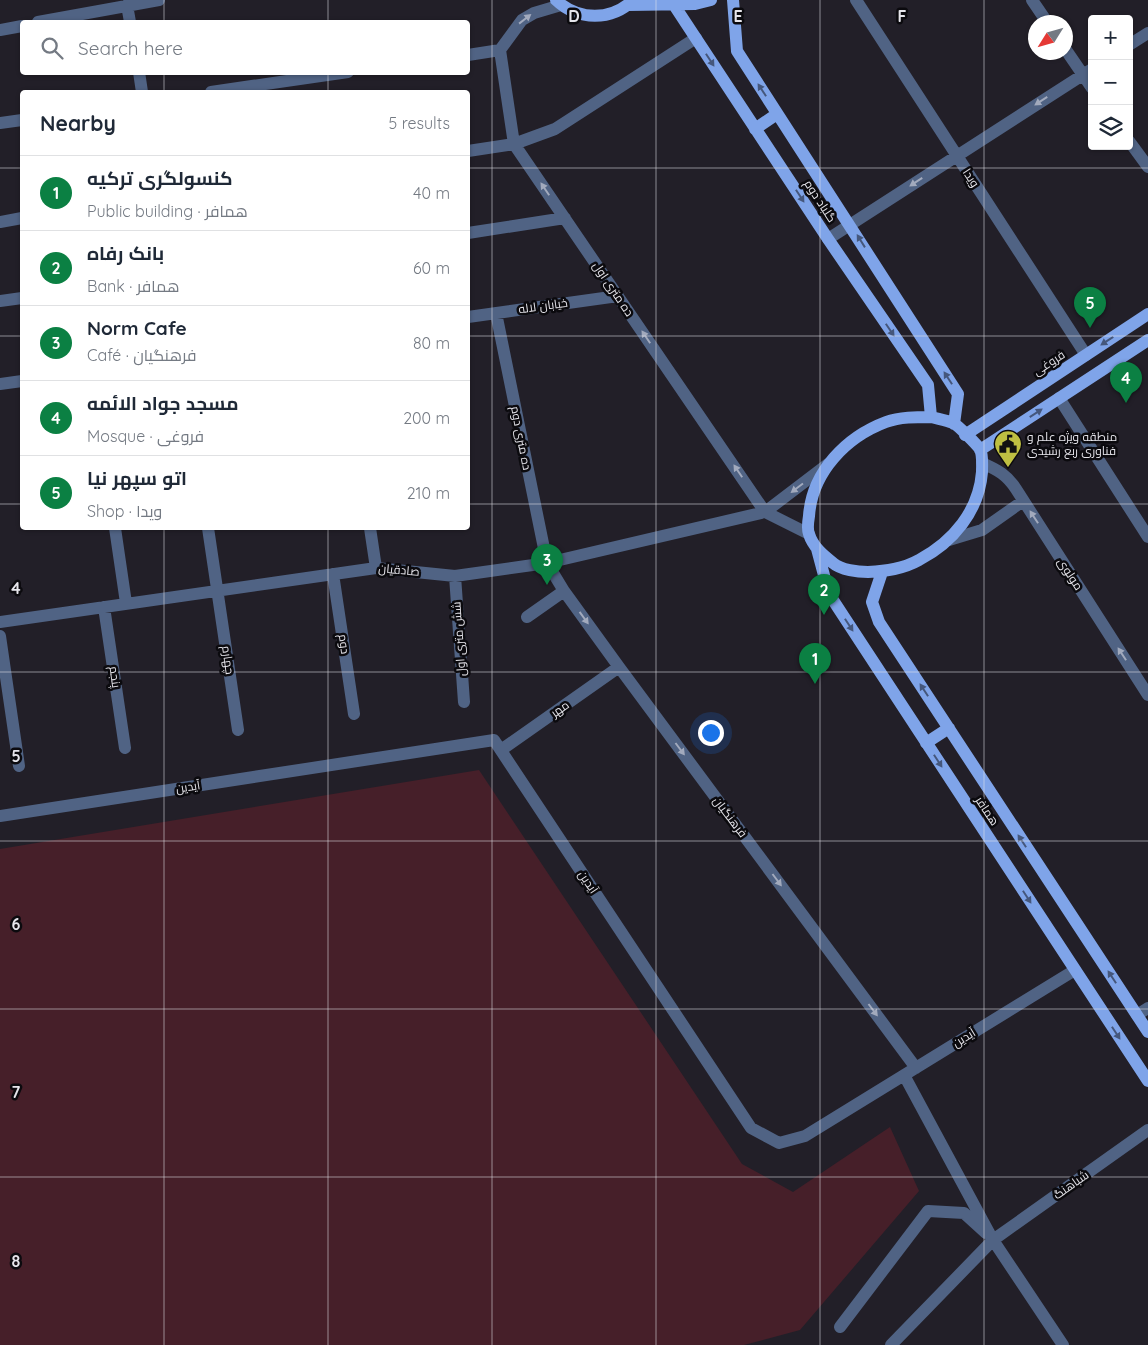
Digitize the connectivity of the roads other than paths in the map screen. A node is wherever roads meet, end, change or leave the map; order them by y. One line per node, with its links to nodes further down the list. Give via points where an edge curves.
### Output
1 (159, 0): 8 (street)
2 (711, 0): 9 (main road)
3 (733, 0): 26 (main road, گلباد دوم, one-way to 3, via 737,51)
4 (856, 0): 33 (street, ویدا)
5 (1032, 0): 10 (street)
6 (559, 3): 7 (main road, via 574,12 602,16); 18 (street, one-way to 6, via 522,20)
7 (631, 3): 9 (main road)
8 (128, 5): 11 (street); 12 (street)
9 (674, 5): 16 (main road, گلباد دوم)
10 (1042, 15)
11 (49, 20)
12 (130, 20)
13 (20, 26): 14 (street)
14 (0, 30)
15 (1148, 33): 17 (street)
16 (696, 38): 29 (main road, گلباد دوم, one-way to 29); 30 (street, via 555,129)
17 (1133, 42)
18 (500, 50): 19 (street); 30 (street, ده متری اول)
19 (470, 55)
20 (1073, 57): 21 (street)
21 (1087, 72): 33 (street, one-way to 33)
22 (139, 75): 24 (street)
23 (327, 75): 25 (street)
24 (142, 90)
25 (225, 90)
26 (777, 114): 29 (main road); 38 (main road, گلباد دوم)
27 (20, 120): 28 (street)
28 (0, 123)
29 (755, 129): 40 (main road, گلباد دوم, one-way to 40)
30 (514, 144): 32 (street); 36 (street, ده متری اول, one-way to 30)
31 (1133, 146): 34 (street)
32 (470, 151)
33 (957, 156): 38 (street, one-way to 38); 48 (street, ویدا)
34 (1148, 167)
35 (20, 218): 37 (street)
36 (565, 218): 39 (street); 41 (street, ده متری اول)
37 (0, 222)
38 (850, 224): 40 (street); 53 (main road, گلباد دوم, one-way to 38, via 958,394)
39 (470, 233)
40 (828, 239): 52 (main road, گلباد دوم, one-way to 52, via 928,385)
41 (618, 296): 44 (street, خیابان لاله); 59 (street, ده متری اول, one-way to 41)
42 (20, 298): 43 (street)
43 (0, 301)
44 (496, 313): 46 (street, خیابان لاله); 67 (street, ده متری دوم)
45 (1148, 314): 48 (main road, فروغى, one-way to 48)
46 (470, 317)
47 (1148, 340): 51 (main road)
48 (1086, 355): 54 (main road, فروغى)
49 (20, 381): 50 (street)
50 (0, 384)
51 (1059, 398): 55 (main road, one-way to 51); 64 (street)
52 (931, 417): 53 (main road); 57 (main road, via 895,420 871,429)
53 (954, 424): 54 (main road)
54 (965, 434): 55 (main road)
55 (980, 450): 56 (main road)
56 (982, 463): 58 (street, مولوی, via 1008,477); 65 (main road, via 980,487 972,509)
57 (828, 464): 59 (street, one-way to 59); 63 (main road, via 810,502)
58 (1023, 501): 65 (street, via 982,530); 80 (street, مولوی, one-way to 58)
59 (765, 512): 63 (street); 67 (street, صادقیان)
60 (115, 530): 74 (street)
61 (208, 530): 72 (street, چهارم)
62 (370, 530): 68 (street)
63 (808, 534): 66 (main road)
64 (1148, 537)
65 (949, 540): 69 (main road, via 919,560)
66 (817, 549): 69 (main road, via 836,566 859,572); 85 (main road, همافر, one-way to 85, via 828,594)
67 (547, 563): 71 (street, صادقیان); 73 (street, فرهنگیان)
68 (376, 568): 70 (street, صادقیان); 71 (street, صادقیان)
69 (882, 572): 83 (main road, همافر, one-way to 69, via 879,622 872,602)
70 (333, 574): 72 (street, صادقیان); 82 (street, دوم)
71 (455, 576): 81 (street, شش متری اول)
72 (218, 590): 74 (street, صادقیان); 84 (street, چهارم)
73 (564, 591): 76 (street); 79 (street, فرهنگیان, one-way to 79)
74 (126, 603): 75 (street, صادقیان)
75 (104, 607): 77 (street, صادقیان); 86 (street, پنجم)
76 (527, 617)
77 (0, 622)
78 (0, 636): 88 (street)
79 (619, 667): 87 (street, مهر); 94 (street, فرهنگیان, one-way to 94)
80 (1148, 695)
81 (464, 702)
82 (354, 714)
83 (948, 728): 85 (main road); 92 (main road, همافر, one-way to 83)
84 (238, 730)
85 (926, 743): 90 (main road, همافر, one-way to 90)
86 (125, 748)
87 (501, 750): 89 (street, آیدین, via 494,740); 95 (street, آیدین, via 752,1128 779,1143 805,1136)
88 (19, 766)
89 (0, 816)
90 (1075, 970): 94 (street, آیدین); 96 (main road, همافر, one-way to 96)
91 (1148, 1008): 92 (street)
92 (1137, 1015): 93 (main road, همافر)
93 (1148, 1032)
94 (916, 1068): 95 (street, آیدین)
95 (904, 1076): 98 (street)
96 (1148, 1081)
97 (1148, 1130): 98 (street, شباهنگ)
98 (993, 1240): 99 (street, via 964,1213 928,1211); 100 (street, شباهنگ); 101 (street)
99 (840, 1327)
100 (891, 1345)
101 (1063, 1345)

